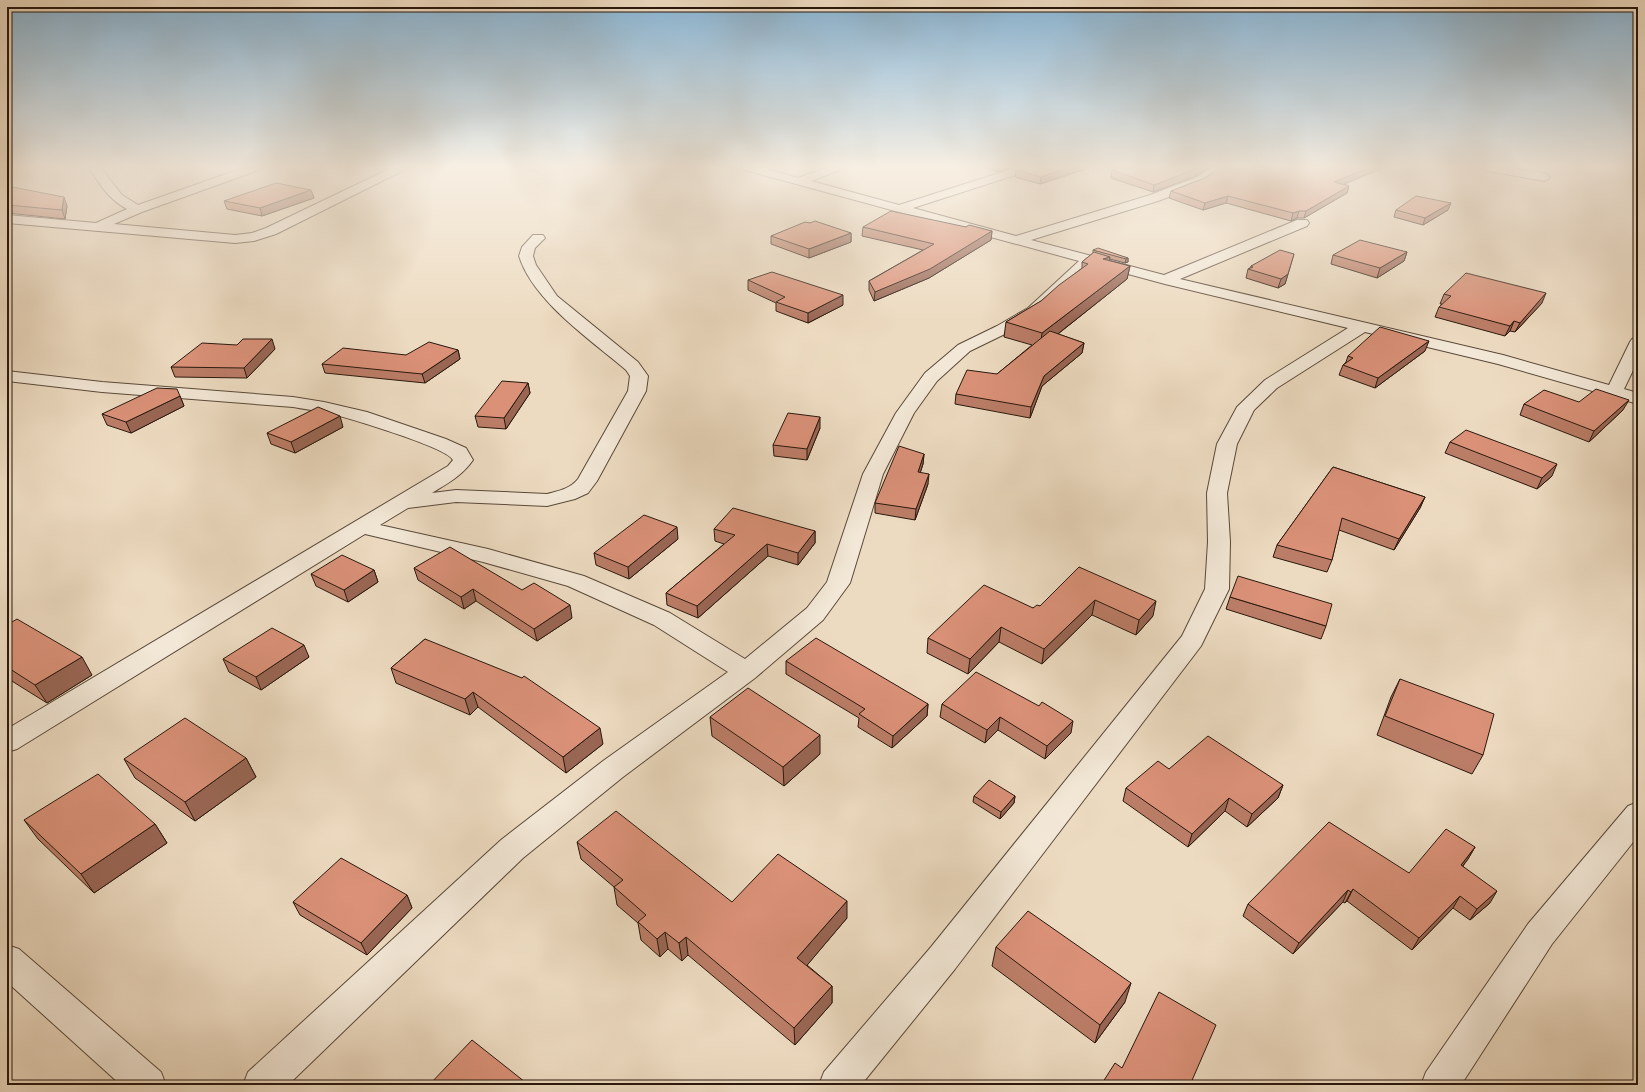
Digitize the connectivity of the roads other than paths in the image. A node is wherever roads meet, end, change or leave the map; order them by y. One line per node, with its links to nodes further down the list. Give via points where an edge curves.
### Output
1 (7, 219): 7 (street)
2 (116, 219): 7 (street)
3 (297, 219): 7 (street, via 271,232 235,239)
4 (940, 219): 9 (street)
5 (1085, 219): 9 (street)
6 (1302, 223): 11 (street)
7 (99, 227)
8 (538, 238): 17 (street, via 529,247 526,256 540,282 552,299 632,366 639,376 637,391 581,489 547,500 456,496)
9 (1016, 240): 10 (street)
10 (1089, 259): 11 (street); 19 (street, via 1033,312 964,348 931,377 905,413 873,474 838,583 816,614)
11 (1165, 280): 12 (street)
12 (1363, 326): 15 (street, via 1504,360); 25 (street, via 1271,384 1246,407 1227,444 1217,493 1217,590 1192,640 943,958)
13 (1638, 342): 15 (street)
14 (7, 376): 17 (street, via 118,389 293,402 324,407 360,416 459,452 463,460 455,470)
15 (1614, 392): 16 (street)
16 (1638, 399)
17 (402, 503): 18 (street)
18 (362, 527): 19 (street, via 488,556 576,581 662,619); 20 (street)
19 (746, 672): 24 (street, via 613,769 512,849)
20 (7, 742)
21 (1638, 814): 26 (street, via 1540,934)
22 (7, 960): 23 (street)
23 (148, 1085)
24 (262, 1085)
25 (837, 1085)
26 (1439, 1085)

